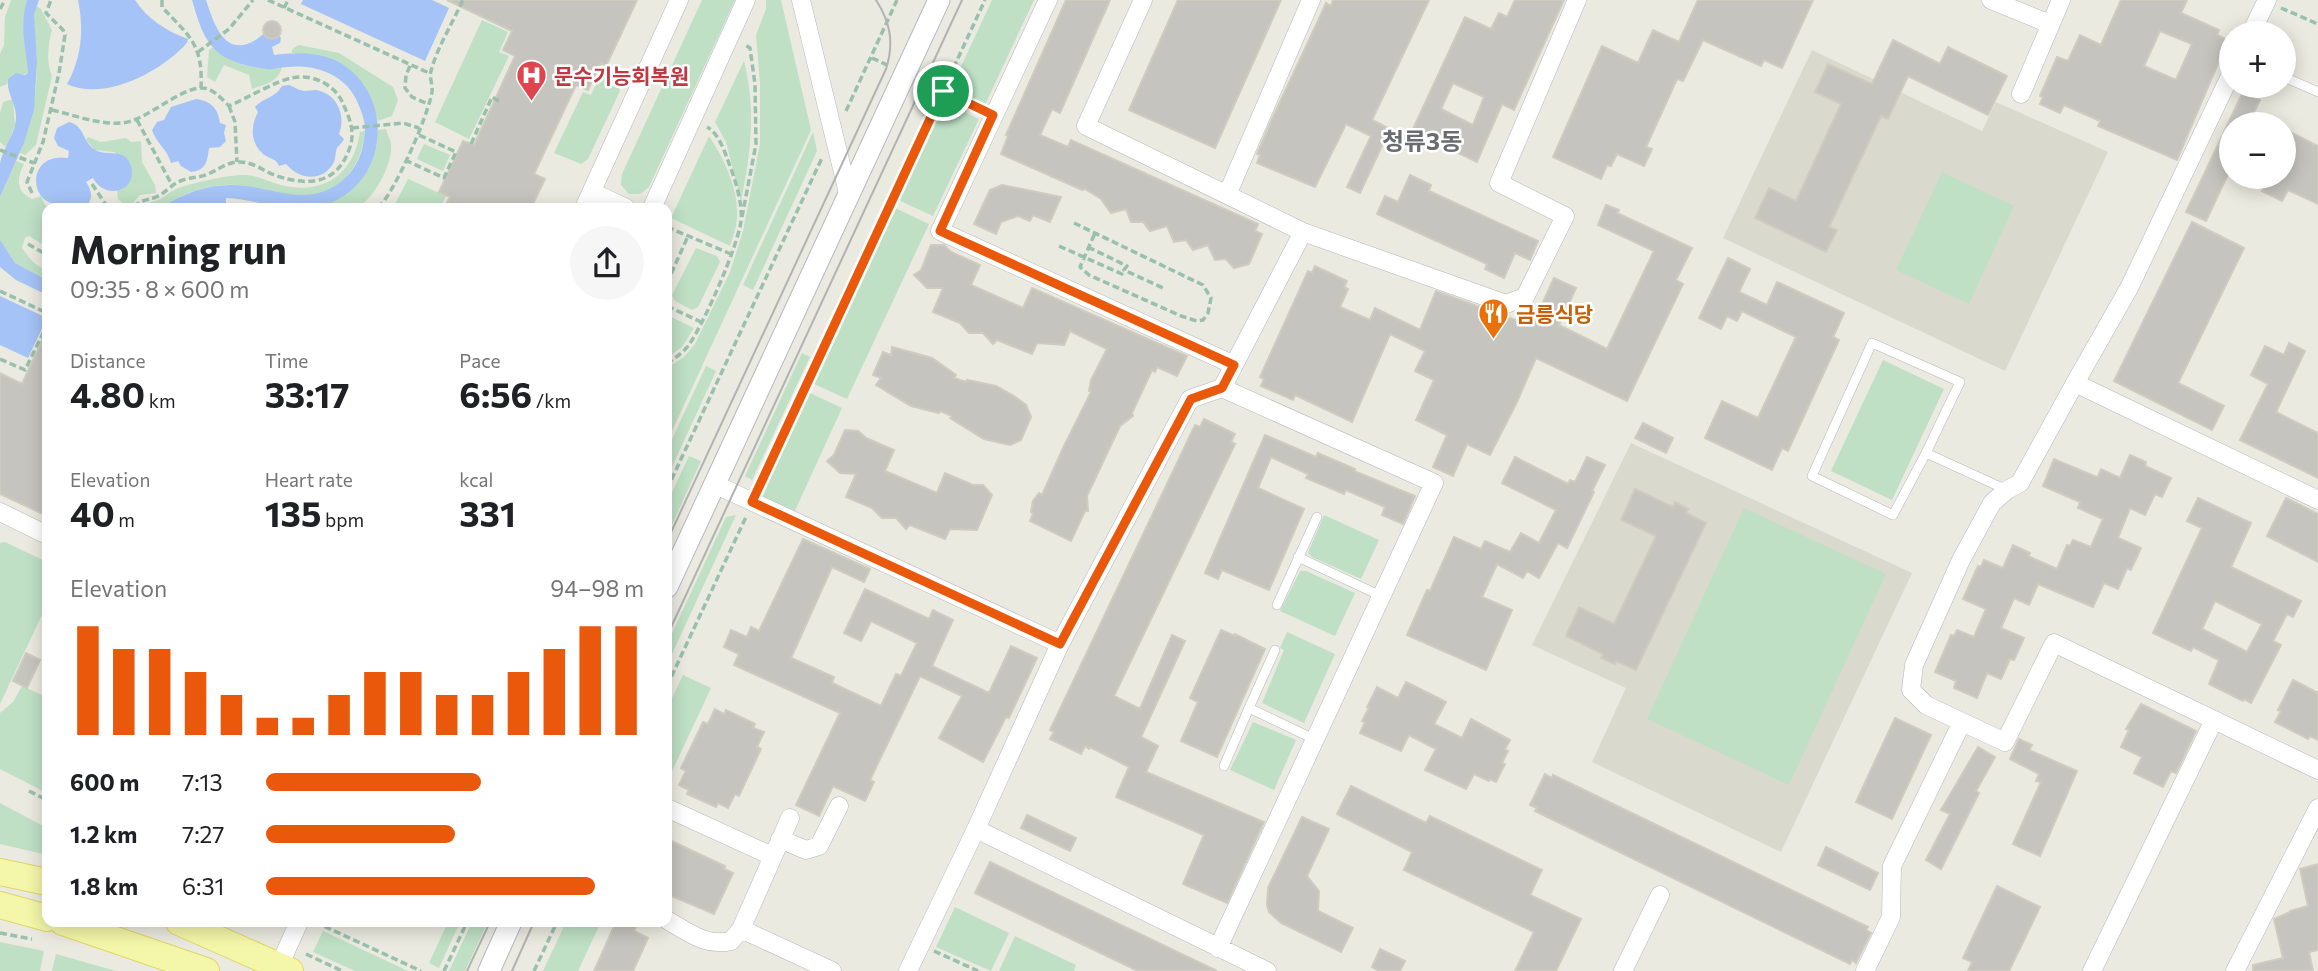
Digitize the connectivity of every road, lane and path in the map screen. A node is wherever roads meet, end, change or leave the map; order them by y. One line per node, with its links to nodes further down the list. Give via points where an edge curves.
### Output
1 (5, 0): 22 (path)
2 (51, 0): 39 (path, via 46,13 65,35)
3 (162, 0): 27 (path, via 162,7 191,36)
4 (253, 0): 27 (path, via 229,29)
5 (268, 0): 21 (path)
6 (288, 0): 21 (path)
7 (457, 0): 29 (path, via 462,2)
8 (679, 0): 57 (street)
9 (746, 0): 26 (street)
10 (801, 0): 46 (street)
11 (897, 0): 46 (path)
12 (939, 0): 55 (street)
13 (985, 0): 32 (path)
14 (1048, 0): 40 (street)
15 (1143, 0): 56 (street, via 1086,126)
16 (1311, 0): 56 (street)
17 (1577, 0): 65 (street, via 1499,183 1565,216 1525,297 1506,304)
18 (1991, 0): 24 (street)
19 (2061, 0): 24 (street)
20 (2266, 1): 23 (street); 25 (path)
21 (285, 8): 28 (path)
22 (0, 9)
23 (2257, 21)
24 (2050, 24): 34 (street)
25 (2318, 24)
26 (731, 37): 42 (street); 62 (path, via 750,48 755,84 756,144)
27 (198, 52): 31 (path)
28 (410, 66): 29 (path); 37 (path, via 405,88)
29 (429, 73): 37 (path, via 433,89)
30 (2296, 82): 33 (lane)
31 (201, 88): 38 (path); 41 (path)
32 (943, 91): 40 (path); 92 (path)
33 (2318, 92)
34 (2021, 94)
35 (2220, 98): 85 (street, via 2129,288)
36 (499, 101): 47 (path, via 492,97)
37 (428, 104): 44 (path)
38 (229, 106): 43 (path, via 292,78 306,78 332,88 342,99); 50 (path, via 235,122)
39 (52, 110): 41 (path, via 99,121); 51 (path)
40 (993, 115): 84 (street, via 940,231)
41 (137, 120): 53 (path)
42 (692, 120): 61 (street); 62 (path, via 712,129 721,144 733,175)
43 (352, 128): 44 (path, via 403,123); 50 (path, via 352,141 338,170 318,180 276,176 254,164)
44 (419, 128): 45 (path)
45 (416, 134): 49 (path); 49 (path, via 456,152 444,178)
46 (834, 137): 55 (street); 88 (path)
47 (471, 144)
48 (0, 150): 51 (path)
49 (405, 160): 60 (path)
50 (237, 162): 53 (path)
51 (34, 163): 54 (path, via 27,182)
52 (92, 184): 58 (path)
53 (172, 185): 59 (path)
54 (32, 193)
55 (848, 193): 89 (street)
56 (1227, 195): 65 (street)
57 (588, 200)
58 (105, 203)
59 (138, 203)
60 (384, 203)
61 (654, 203)
62 (741, 219): 72 (path)
63 (1074, 223): 66 (path)
64 (672, 229): 67 (path)
65 (1303, 232): 84 (street)
66 (1095, 233): 70 (path); 73 (path, via 1203,285 1211,298 1209,313 1197,321 1181,316 1089,275 1080,267)
67 (688, 236): 72 (path); 75 (path)
68 (29, 244): 71 (path)
69 (1059, 246): 73 (path)
70 (1088, 247): 73 (path); 74 (path, via 1127,266)
71 (42, 252)
72 (731, 254): 80 (path)
73 (1083, 257): 74 (path, via 1122,274)
74 (1124, 270): 76 (path)
75 (672, 272)
76 (1163, 288)
77 (0, 290): 79 (path)
78 (672, 308): 80 (path)
79 (42, 311)
80 (701, 322): 83 (path, via 685,349)
81 (42, 339): 82 (path, via 25,370)
82 (0, 359)
83 (672, 359)
84 (1234, 365): 86 (street)
85 (2075, 383): 90 (street, via 2020,484); 91 (street)
86 (1222, 388): 98 (street, via 1434,483); 100 (street, via 1191,399)
87 (1926, 453): 87 (lane, via 1960,382 1872,343 1812,476 1893,515); 90 (lane)
88 (672, 478)
89 (714, 484): 92 (street); 97 (street)
90 (2007, 489): 105 (street, via 1992,503 1961,560 1914,665 1911,690 1926,705)
91 (2318, 500)
92 (752, 502): 100 (street); 102 (path)
93 (0, 512): 95 (street)
94 (1317, 517): 96 (lane)
95 (42, 532)
96 (1298, 557): 98 (lane); 99 (lane)
97 (672, 576)
98 (1382, 597): 106 (street)
99 (1277, 604)
100 (1060, 644): 115 (street)
101 (1275, 650): 103 (lane)
102 (672, 675)
103 (1249, 708): 106 (lane); 107 (lane)
104 (2214, 720): 105 (street, via 2054,643 2005,742); 108 (street); 134 (street)
105 (1962, 722): 145 (street, via 1892,866 1891,917)
106 (1316, 740): 132 (street)
107 (1224, 766)
108 (2318, 769)
109 (29, 792): 110 (path)
110 (42, 798)
111 (839, 806): 116 (street, via 819,845 806,850)
112 (2318, 808): 146 (street)
113 (672, 810): 116 (street)
114 (790, 818): 116 (street)
115 (976, 829): 131 (street); 132 (street)
116 (776, 848): 130 (street)
117 (0, 872): 118 (main road)
118 (42, 881)
119 (1660, 895): 144 (street)
120 (0, 905): 121 (main road)
121 (42, 917)
122 (672, 923): 130 (street, via 718,944 731,942)
123 (78, 927): 135 (main road)
124 (190, 927): 133 (main road)
125 (298, 927): 133 (street)
126 (326, 927): 136 (path)
127 (465, 927): 137 (path)
128 (509, 927): 138 (street)
129 (555, 927): 139 (path)
130 (741, 929): 140 (street)
131 (920, 944): 141 (street); 142 (path)
132 (1218, 948): 143 (street)
133 (285, 969)
134 (2094, 970)
135 (206, 971)
136 (421, 971)
137 (444, 971)
138 (489, 971)
139 (534, 971)
140 (832, 971)
141 (908, 971)
142 (978, 971)
143 (1267, 971)
144 (1623, 971)
145 (1865, 971)
146 (2235, 971)

